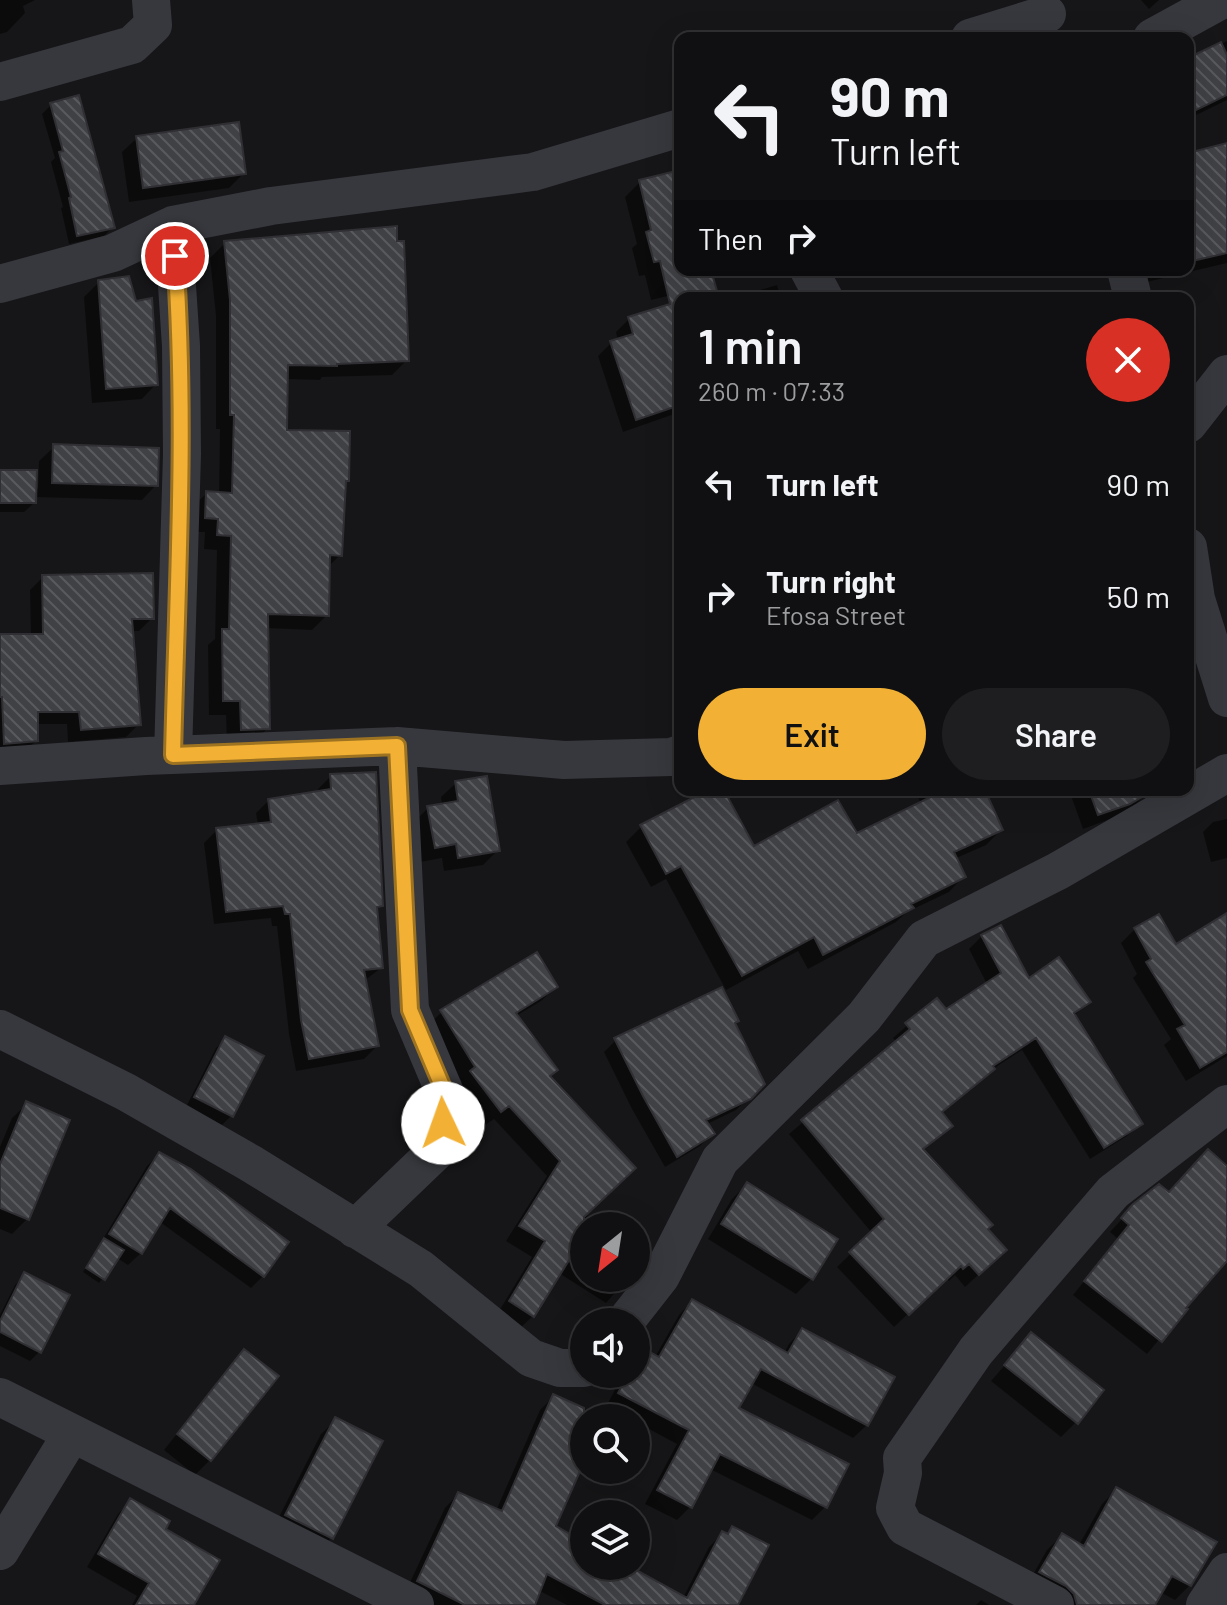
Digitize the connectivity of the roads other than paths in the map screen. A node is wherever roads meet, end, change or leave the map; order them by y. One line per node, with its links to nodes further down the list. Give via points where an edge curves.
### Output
1 (151, 0): 6 (street, via 153,25 132,45)
2 (1221, 0): 5 (street)
3 (1049, 17): 4 (street)
4 (993, 32)
5 (1163, 32)
6 (0, 82)
7 (674, 130): 8 (street, via 533,172 271,206)
8 (173, 225): 9 (street, via 113,253); 15 (street, via 182,454)
9 (0, 284)
10 (1227, 374): 11 (street)
11 (1194, 416)
12 (1194, 606): 13 (street)
13 (1227, 698)
14 (397, 746): 15 (street); 16 (street, via 564,760); 23 (street, via 410,1010 448,1100 443,1123 450,1138)
15 (173, 755): 17 (street)
16 (674, 756)
17 (0, 766)
18 (1227, 773): 19 (street)
19 (1194, 792)
20 (1187, 796): 24 (street, via 1058,871 924,939 864,1017 720,1160 661,1276)
21 (0, 1029): 23 (street, via 126,1092)
22 (1227, 1104): 31 (street, via 1113,1192 976,1351 902,1458 895,1508 905,1527)
23 (355, 1229): 25 (street, via 421,1269 531,1358)
24 (636, 1308)
25 (570, 1368)
26 (0, 1397): 27 (street)
27 (71, 1435): 28 (street); 30 (street)
28 (0, 1551)
29 (1227, 1572): 32 (street)
30 (415, 1605)
31 (1055, 1605)
32 (1205, 1605)

